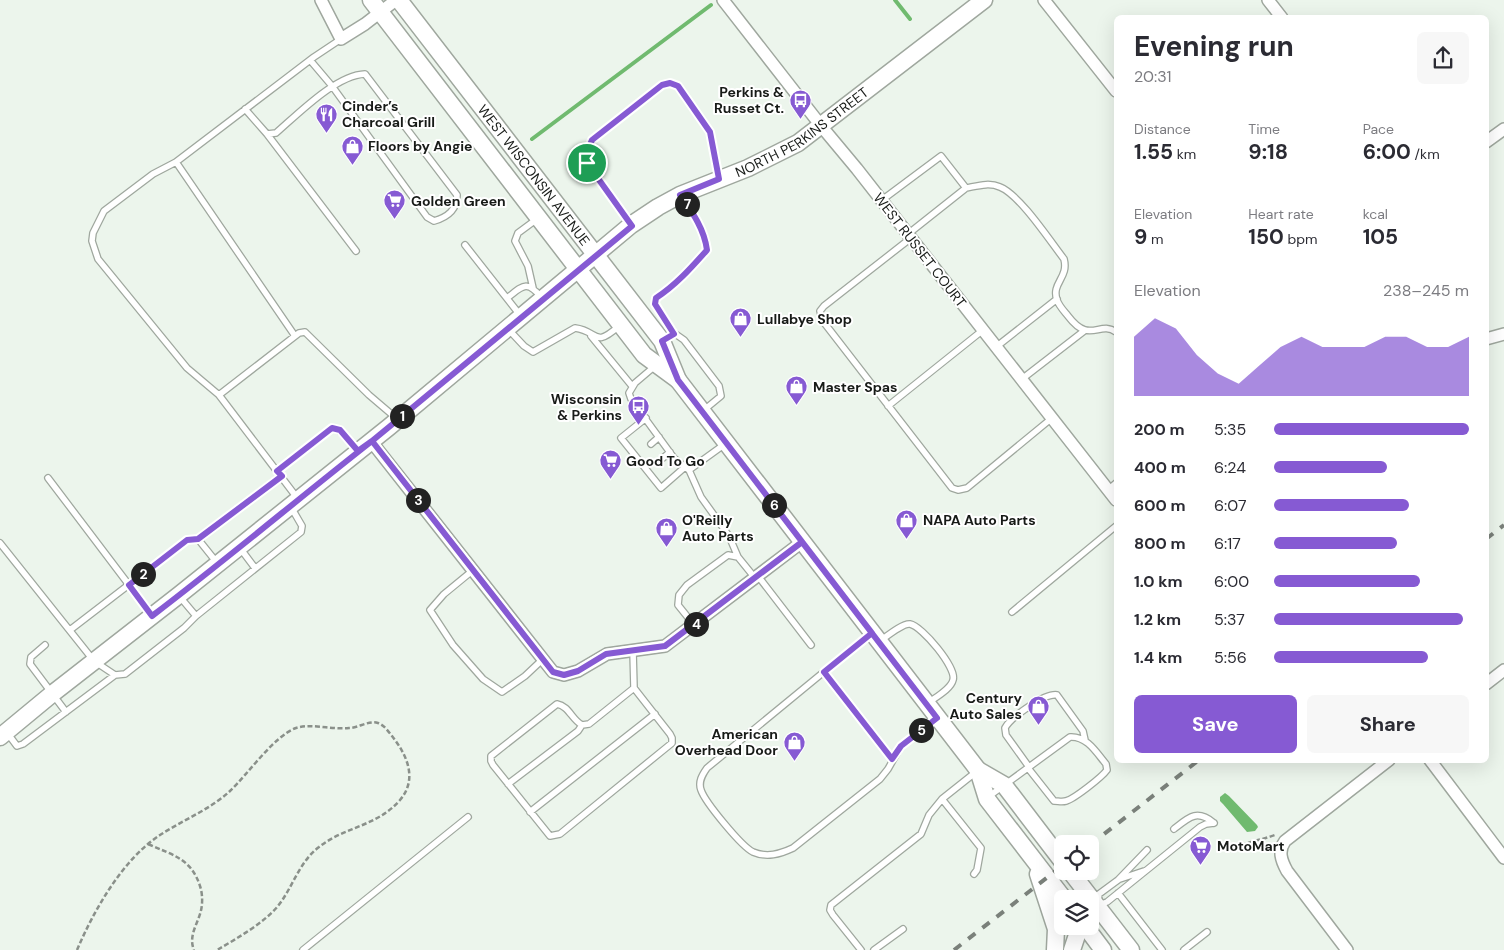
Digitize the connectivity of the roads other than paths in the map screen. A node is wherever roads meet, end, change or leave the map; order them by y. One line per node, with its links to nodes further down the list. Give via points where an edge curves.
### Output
1 (321, 0): 9 (street)
2 (398, 0): 7 (street); 28 (main road, WEST WISCONSIN AVENUE)
3 (723, 0): 14 (street, WEST RUSSET COURT)
4 (984, 0): 14 (main road, NORTH PERKINS STREET)
5 (1044, 0): 12 (street)
6 (1268, 0): 8 (street)
7 (375, 6): 9 (street); 23 (main road, WEST WISCONSIN AVENUE)
8 (1280, 15)
9 (341, 39): 10 (lane)
10 (310, 60): 11 (lane); 13 (lane)
11 (332, 86): 11 (lane, via 348,77 365,74 457,195 454,210 434,221 427,217); 16 (lane, via 276,133)
12 (1114, 88)
13 (246, 109): 16 (lane); 18 (lane)
14 (822, 127): 19 (main road, NORTH PERKINS STREET, via 784,152); 22 (street, WEST RUSSET COURT)
15 (1504, 129): 17 (street)
16 (267, 134): 27 (lane)
17 (1489, 140)
18 (176, 162): 40 (lane); 47 (lane, via 153,174 104,211 92,241 98,259 188,368)
19 (719, 179): 21 (main road, NORTH PERKINS STREET); 24 (lane, via 710,132 678,86 662,85 592,140 587,152 587,163)
20 (966, 188): 22 (lane, via 941,156); 25 (lane); 32 (lane, via 988,184 1000,186 1024,209 1064,259 1066,268 1057,284)
21 (680, 195): 24 (main road, NORTH PERKINS STREET); 44 (lane, via 705,236 707,250 656,298)
22 (882, 200): 25 (street, WEST RUSSET COURT)
23 (539, 217): 29 (main road, WEST WISCONSIN AVENUE); 30 (lane, via 518,233 515,241)
24 (632, 226): 28 (main road, NORTH PERKINS STREET)
25 (909, 236): 36 (street, WEST RUSSET COURT); 48 (lane, via 820,312 822,320)
26 (465, 245): 31 (lane)
27 (356, 251)
28 (595, 255): 29 (main road, NORTH PERKINS STREET); 44 (main road, WEST WISCONSIN AVENUE)
29 (579, 269): 30 (main road, NORTH PERKINS STREET); 34 (main road, WEST WISCONSIN AVENUE)
30 (538, 293): 31 (lane, via 529,286 522,287); 33 (main road, NORTH PERKINS STREET)
31 (506, 298): 33 (lane)
32 (1057, 299): 37 (lane, via 1076,326); 43 (lane)
33 (521, 317): 35 (main road, NORTH PERKINS STREET)
34 (620, 324): 41 (lane, via 607,336); 44 (main road, WEST WISCONSIN AVENUE, via 644,356)
35 (508, 328): 41 (lane, via 533,352 575,328); 52 (main road, NORTH PERKINS STREET)
36 (983, 330): 43 (street, WEST RUSSET COURT); 48 (lane)
37 (1084, 331): 38 (lane); 45 (lane)
38 (1114, 331)
39 (1504, 334): 42 (street)
40 (295, 336): 47 (lane); 52 (lane, via 305,332)
41 (591, 336): 46 (lane)
42 (1489, 338)
43 (996, 347): 45 (street, WEST RUSSET COURT)
44 (665, 349): 46 (lane); 49 (main road, WEST WISCONSIN AVENUE, via 678,380); 49 (lane, via 684,340 719,386 721,396)
45 (1022, 379): 51 (street, WEST RUSSET COURT)
46 (632, 386): 50 (lane, via 631,398)
47 (219, 395): 65 (lane)
48 (888, 406): 51 (lane, via 952,488 958,490 967,488)
49 (702, 412): 55 (main road, WEST WISCONSIN AVENUE)
50 (646, 418): 53 (lane); 60 (lane, via 621,438)
51 (1052, 418): 67 (street, WEST RUSSET COURT)
52 (398, 420): 54 (main road, NORTH PERKINS STREET)
53 (659, 437): 56 (lane); 59 (lane)
54 (372, 441): 57 (main road, NORTH PERKINS STREET); 77 (street)
55 (726, 443): 63 (lane); 71 (main road, WEST WISCONSIN AVENUE)
56 (651, 444)
57 (358, 451): 65 (lane, via 340,430 332,428); 68 (main road, NORTH PERKINS STREET)
58 (642, 451): 60 (lane)
59 (670, 452): 61 (lane); 63 (lane)
60 (635, 456): 64 (lane)
61 (663, 458)
62 (654, 466): 64 (lane)
63 (687, 469): 64 (lane, via 661,488); 74 (lane)
64 (647, 471)
65 (279, 474): 68 (lane); 70 (lane)
66 (48, 478): 79 (lane)
67 (1112, 487)
68 (294, 502): 73 (main road, NORTH PERKINS STREET); 76 (lane, via 301,532)
69 (1114, 528): 81 (lane)
70 (198, 539): 75 (lane); 79 (lane, via 187,540)
71 (802, 542): 78 (street); 86 (main road, WEST WISCONSIN AVENUE)
72 (0, 543): 85 (lane)
73 (239, 547): 75 (main road, NORTH PERKINS STREET); 76 (lane)
74 (738, 556): 78 (lane); 84 (lane, via 728,555 679,595 678,605)
75 (218, 564): 80 (main road, NORTH PERKINS STREET)
76 (255, 568): 83 (lane)
77 (472, 571): 90 (street); 90 (lane, via 430,610 453,645 483,679 502,692)
78 (757, 577): 84 (street); 88 (lane)
79 (129, 585): 82 (lane); 85 (lane)
80 (179, 595): 82 (main road, NORTH PERKINS STREET); 83 (lane)
81 (1012, 612)
82 (152, 616): 91 (main road, NORTH PERKINS STREET)
83 (196, 616): 94 (lane, via 125,674)
84 (694, 625): 89 (street, via 665,646)
85 (70, 630): 91 (lane)
86 (875, 637): 93 (lane); 98 (main road, WEST WISCONSIN AVENUE); 98 (lane, via 911,624 922,630 951,666 954,678 951,684)
87 (46, 645): 97 (lane, via 31,657 30,664)
88 (811, 645)
89 (633, 651): 90 (street, via 606,654 578,671 564,675 553,672); 96 (lane)
90 (542, 660)
91 (94, 661): 94 (lane); 97 (main road, NORTH PERKINS STREET)
92 (1504, 670): 95 (street)
93 (824, 672): 105 (lane); 105 (lane, via 707,768 701,777 700,788 705,799 743,846 761,854 780,854 793,848 880,778)
94 (115, 675): 99 (lane)
95 (1489, 682)
96 (634, 688): 100 (lane); 102 (lane, via 589,724)
97 (52, 694): 99 (lane); 103 (main road, NORTH PERKINS STREET)
98 (927, 704): 101 (main road, WEST WISCONSIN AVENUE)
99 (66, 712): 103 (lane, via 18,746)
100 (655, 714): 114 (lane); 114 (lane, via 672,738 669,747 560,834 550,836)
101 (937, 718): 105 (lane, via 901,746); 109 (main road, WEST WISCONSIN AVENUE)
102 (582, 726): 110 (lane); 110 (lane, via 558,704 494,753 491,761)
103 (3, 735)
104 (1085, 740): 108 (lane, via 1070,737); 108 (lane, via 1106,764 1107,770 1067,801 1054,801); 108 (lane, via 1083,731 1057,695 1045,697 1012,718 1005,728 1006,735)
105 (892, 759)
106 (1385, 763): 142 (street, via 1285,841 1280,852 1287,871)
107 (1432, 763): 120 (street)
108 (1028, 768): 111 (lane)
109 (978, 770): 111 (main road, WEST WISCONSIN AVENUE); 112 (lane); 113 (main road, WEST WISCONSIN AVENUE)
110 (508, 784): 114 (lane)
111 (1004, 785): 113 (lane); 118 (main road, WEST WISCONSIN AVENUE)
112 (942, 799): 122 (lane, via 981,848); 135 (lane, via 929,815 921,834 831,906 833,915)
113 (987, 799): 119 (main road, WEST WISCONSIN AVENUE)
114 (530, 812)
115 (468, 816): 134 (lane)
116 (1174, 829): 121 (lane, via 1202,814 1214,823 1200,827)
117 (1147, 850): 123 (lane)
118 (1054, 851)
119 (1032, 858): 124 (main road, WEST WISCONSIN AVENUE); 133 (main road)
120 (1504, 858)
121 (1149, 870): 123 (lane); 125 (lane)
122 (974, 874)
123 (1118, 880): 126 (lane)
124 (1057, 890)
125 (1118, 893): 127 (lane); 140 (lane)
126 (1099, 894)
127 (1099, 906)
128 (1099, 915): 139 (main road)
129 (903, 929): 136 (lane)
130 (1207, 932): 141 (lane)
131 (1077, 935): 137 (main road)
132 (1092, 935): 138 (main road)
133 (1059, 938)
134 (303, 950)
135 (860, 950)
136 (874, 950)
137 (1072, 950)
138 (1103, 950)
139 (1131, 950)
140 (1162, 950)
141 (1184, 950)
142 (1347, 950)

